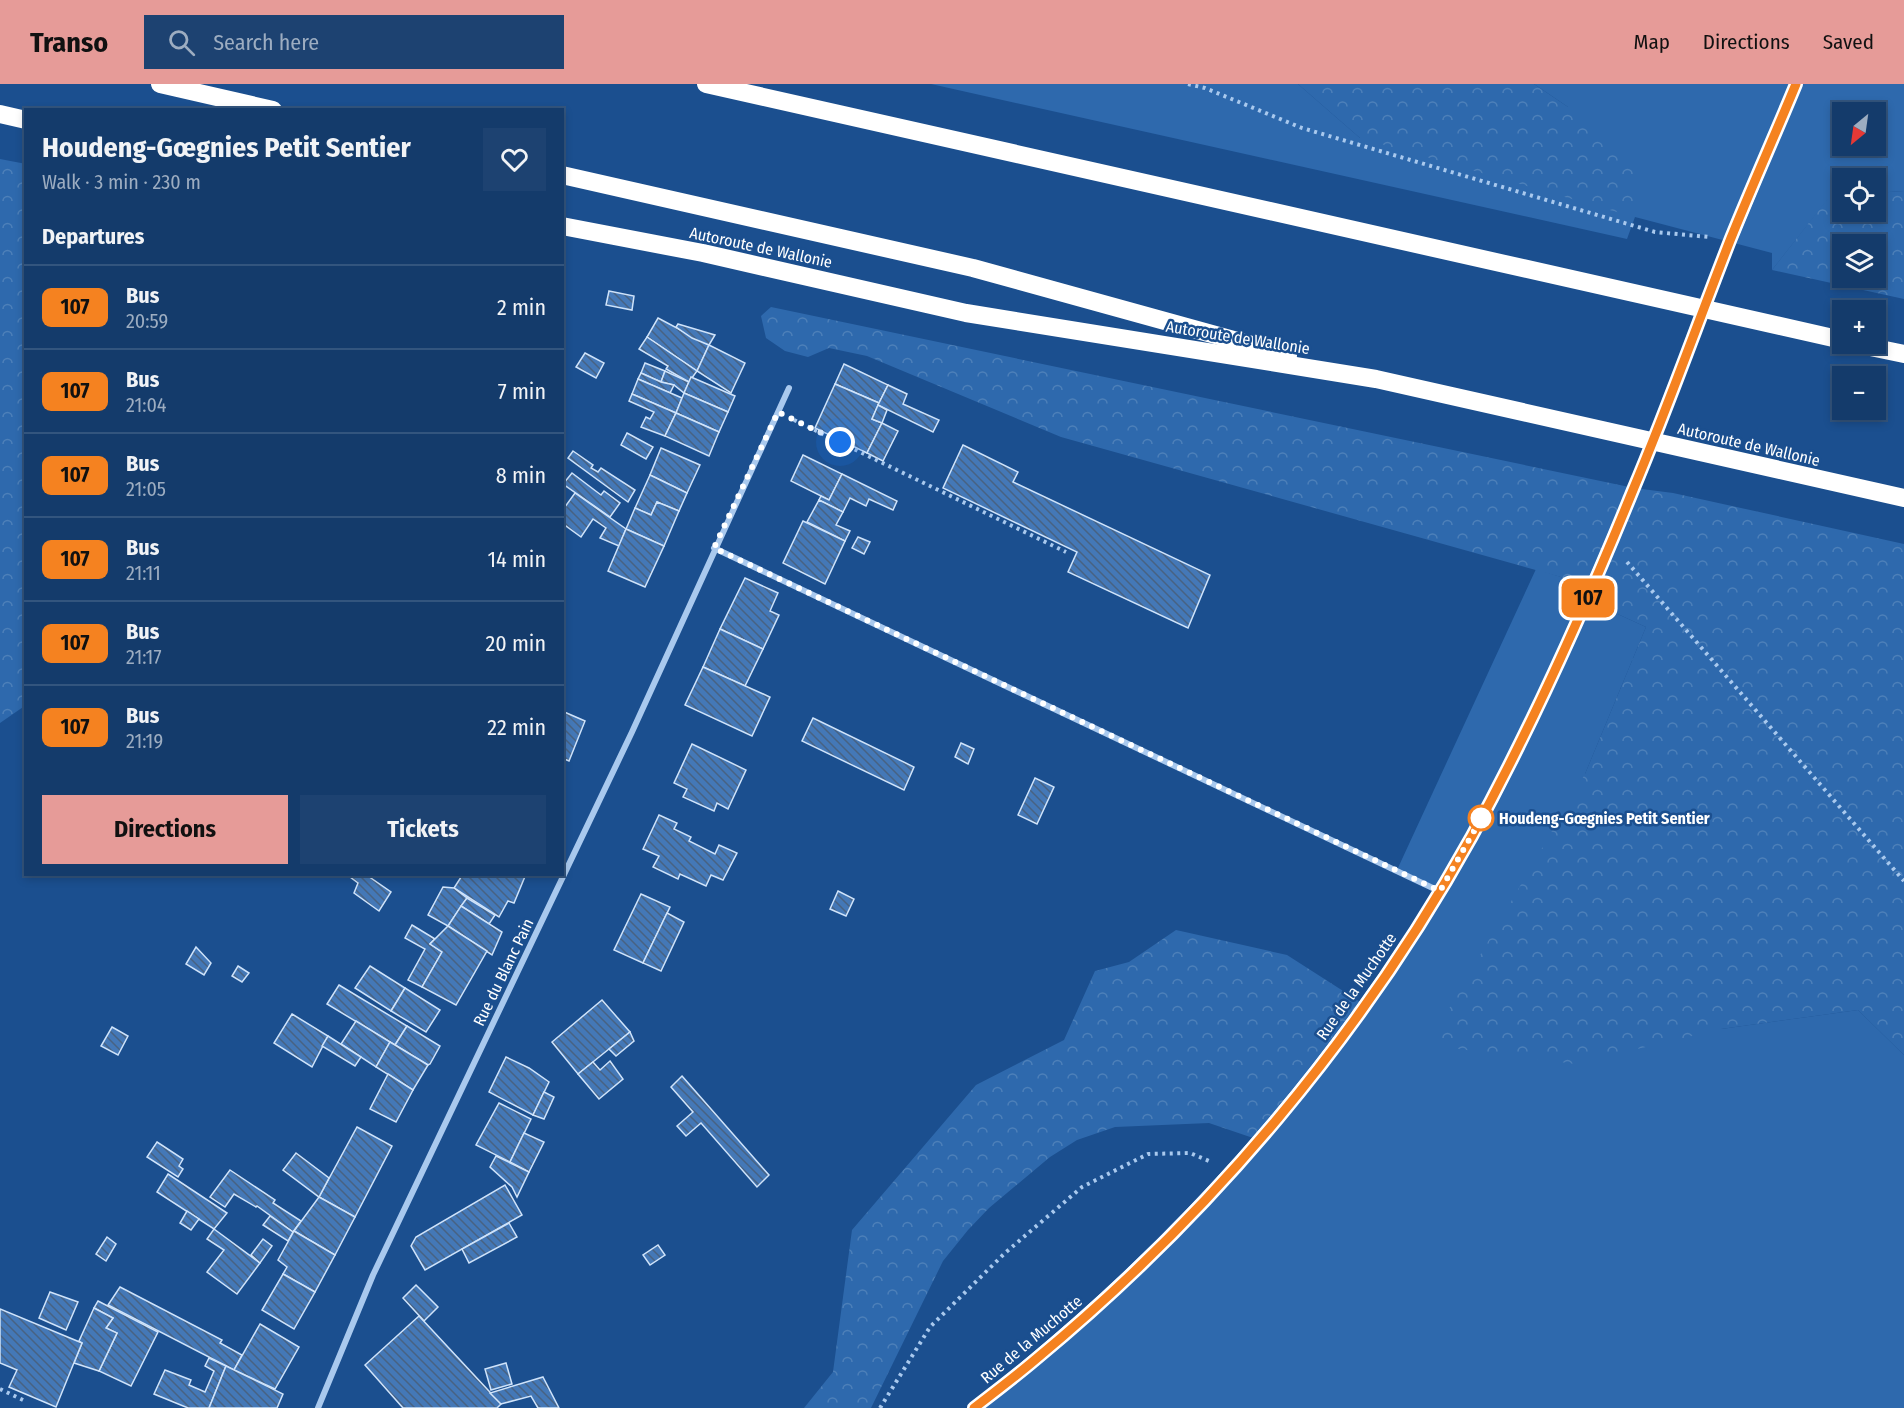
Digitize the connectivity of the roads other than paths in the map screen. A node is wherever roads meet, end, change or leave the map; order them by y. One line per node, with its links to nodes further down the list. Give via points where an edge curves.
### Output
1 (160, 84): 4 (highway)
2 (706, 84): 10 (highway)
3 (1796, 84): 9 (street)
4 (264, 108)
5 (0, 114): 6 (highway)
6 (24, 120)
7 (564, 175): 13 (highway, via 973,268)
8 (564, 226): 13 (highway, Autoroute de Wallonie, via 703,253 966,313)
9 (1731, 239)
10 (1832, 338)
11 (1886, 350): 12 (highway)
12 (1904, 354)
13 (1376, 379): 16 (highway, Autoroute de Wallonie)
14 (789, 388): 17 (street, Rue du Blanc Pain)
15 (1634, 488): 20 (street, Rue de la Muchotte, via 1522,739)
16 (1904, 498)
17 (714, 548): 18 (street, Rue du Blanc Pain); 20 (street)
18 (564, 875)
19 (563, 876): 21 (street, Rue du Blanc Pain, via 373,1275)
20 (1440, 891): 22 (street, Rue de la Muchotte, via 1365,1005 1233,1170 1088,1314)
21 (318, 1408)
22 (974, 1408)

